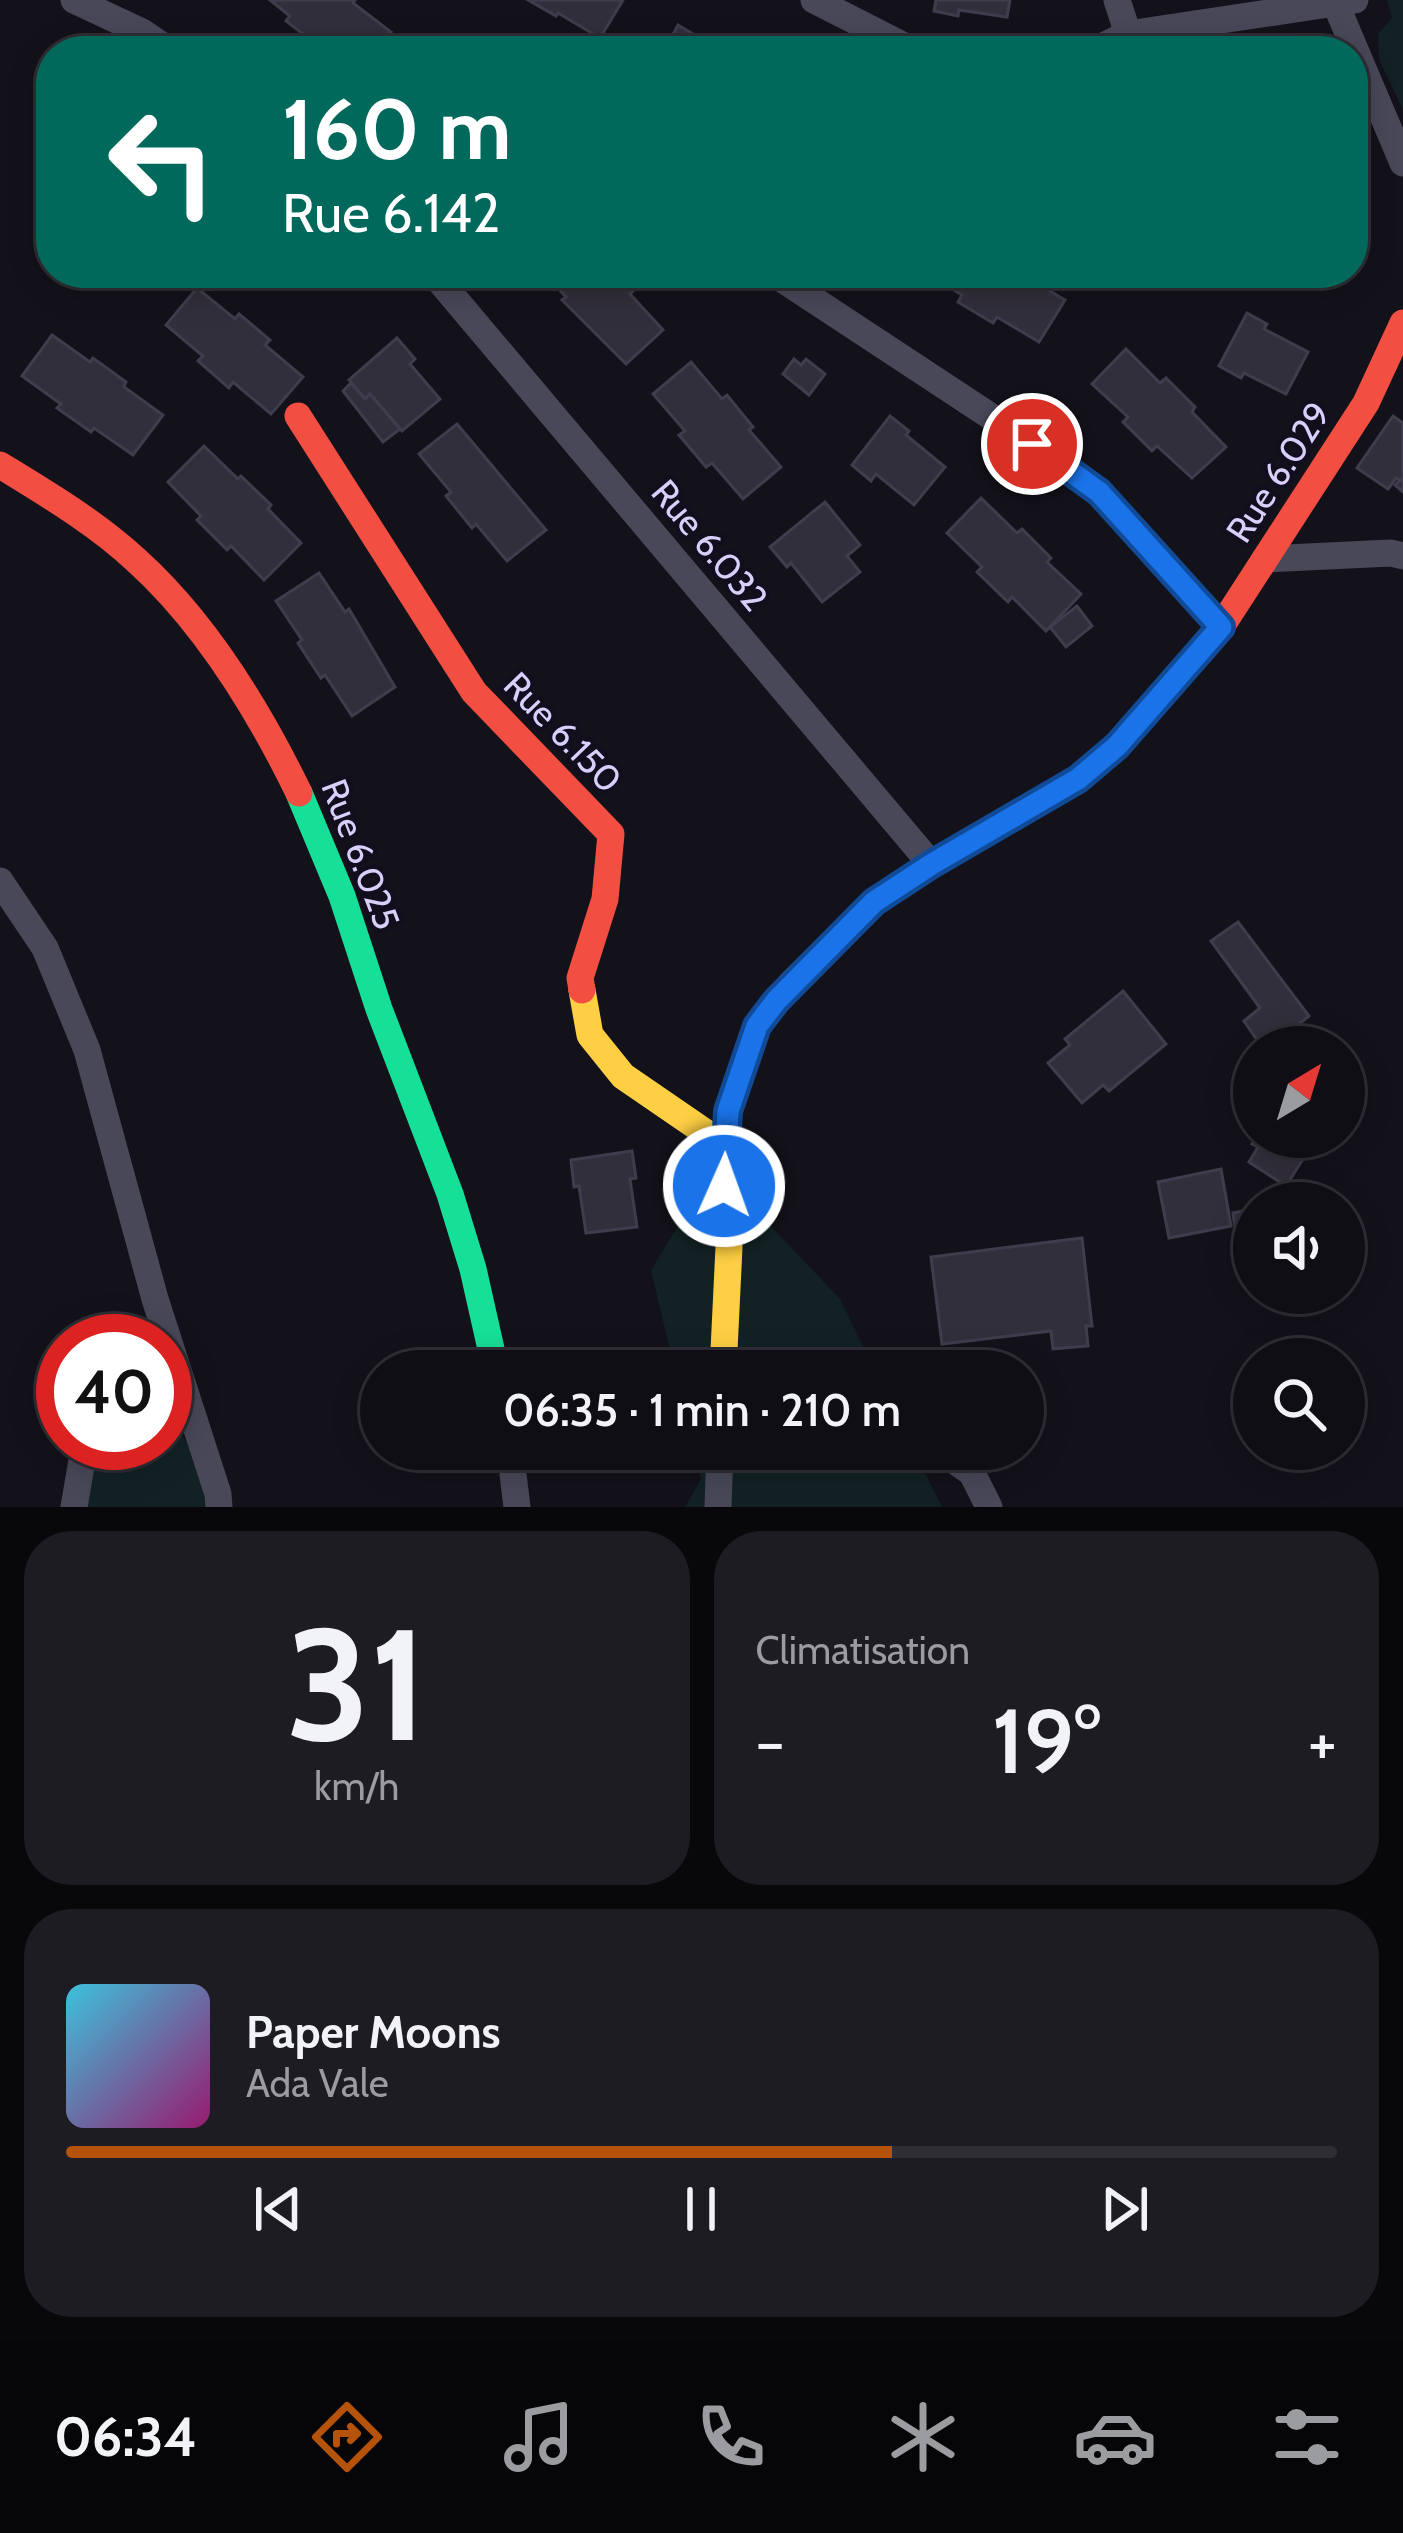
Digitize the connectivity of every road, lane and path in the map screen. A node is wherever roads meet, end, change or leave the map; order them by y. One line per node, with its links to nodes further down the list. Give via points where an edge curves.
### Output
1 (74, 0): 6 (street)
2 (814, 0): 7 (street)
3 (1117, 0): 5 (street)
4 (1342, 1): 5 (street); 10 (street)
5 (1128, 34): 8 (street); 9 (street)
6 (148, 36)
7 (885, 36)
8 (1124, 36)
9 (1125, 36)
10 (1355, 36)
11 (1368, 70): 12 (street)
12 (1403, 163)
13 (446, 288): 21 (street, Rue 6.032)
14 (796, 288): 20 (street, via 1084,480)
15 (1403, 322): 19 (street, Rue 6.029, via 1366,403)
16 (298, 416): 23 (street, Rue 6.150, via 474,692 611,834 605,899 580,979 590,1035 623,1076)
17 (0, 465): 25 (street, Rue 6.025, via 89,522 152,575 219,658 291,772 442,1171)
18 (1403, 556): 19 (street)
19 (1265, 559): 20 (street, Rue 6.029)
20 (1221, 627): 21 (street, Rue 6.029, via 1078,779)
21 (932, 864): 23 (street, Rue 6.029, via 874,902 757,1026)
22 (0, 881): 24 (street, via 45,948 86,1050)
23 (724, 1146): 26 (street, Rue 6.029)
24 (158, 1314)
25 (492, 1350)
26 (724, 1350)
27 (192, 1431): 33 (street)
28 (80, 1470): 32 (street)
29 (513, 1470): 34 (street)
30 (719, 1470): 35 (street)
31 (967, 1470): 36 (street)
32 (74, 1507)
33 (219, 1507)
34 (517, 1507)
35 (718, 1507)
36 (989, 1507)

